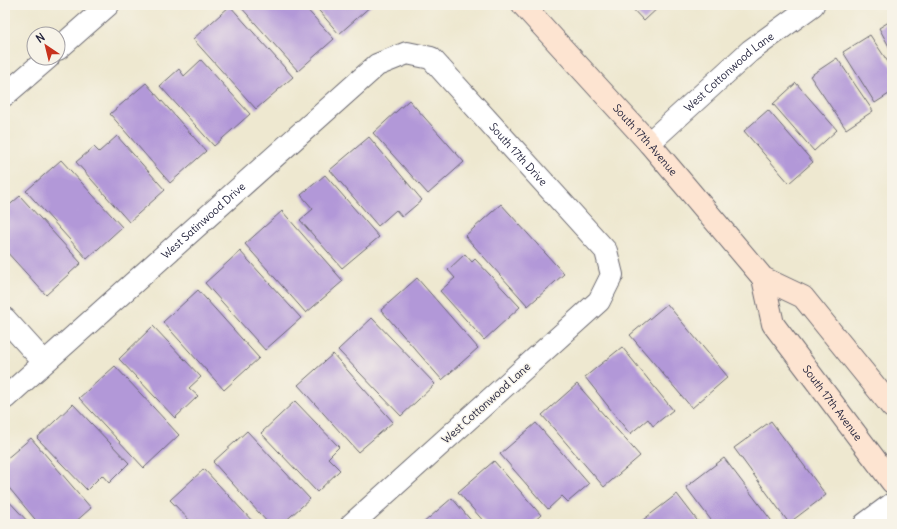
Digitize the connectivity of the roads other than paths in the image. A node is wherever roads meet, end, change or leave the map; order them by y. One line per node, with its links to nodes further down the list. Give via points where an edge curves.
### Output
1 (108, 5): 4 (street)
2 (523, 5): 8 (main road, South 17th Avenue)
3 (813, 5): 8 (street, West Cottonwood Lane, via 750,51)
4 (66, 42)
5 (407, 53): 9 (street, South 17th Drive, via 432,58 606,251); 12 (street, West Satinwood Drive, via 377,65)
6 (39, 66): 7 (street)
7 (5, 95)
8 (649, 143): 10 (main road, South 17th Avenue)
9 (612, 275): 17 (street, West Cottonwood Lane, via 599,301)
10 (763, 278): 14 (main road, South 17th Avenue, via 803,297); 15 (main road, South 17th Avenue, via 773,324)
11 (5, 319): 12 (street)
12 (44, 362): 13 (street, West Satinwood Drive)
13 (5, 398)
14 (892, 407)
15 (892, 482)
16 (892, 504): 18 (street)
17 (352, 524)
18 (865, 524)

